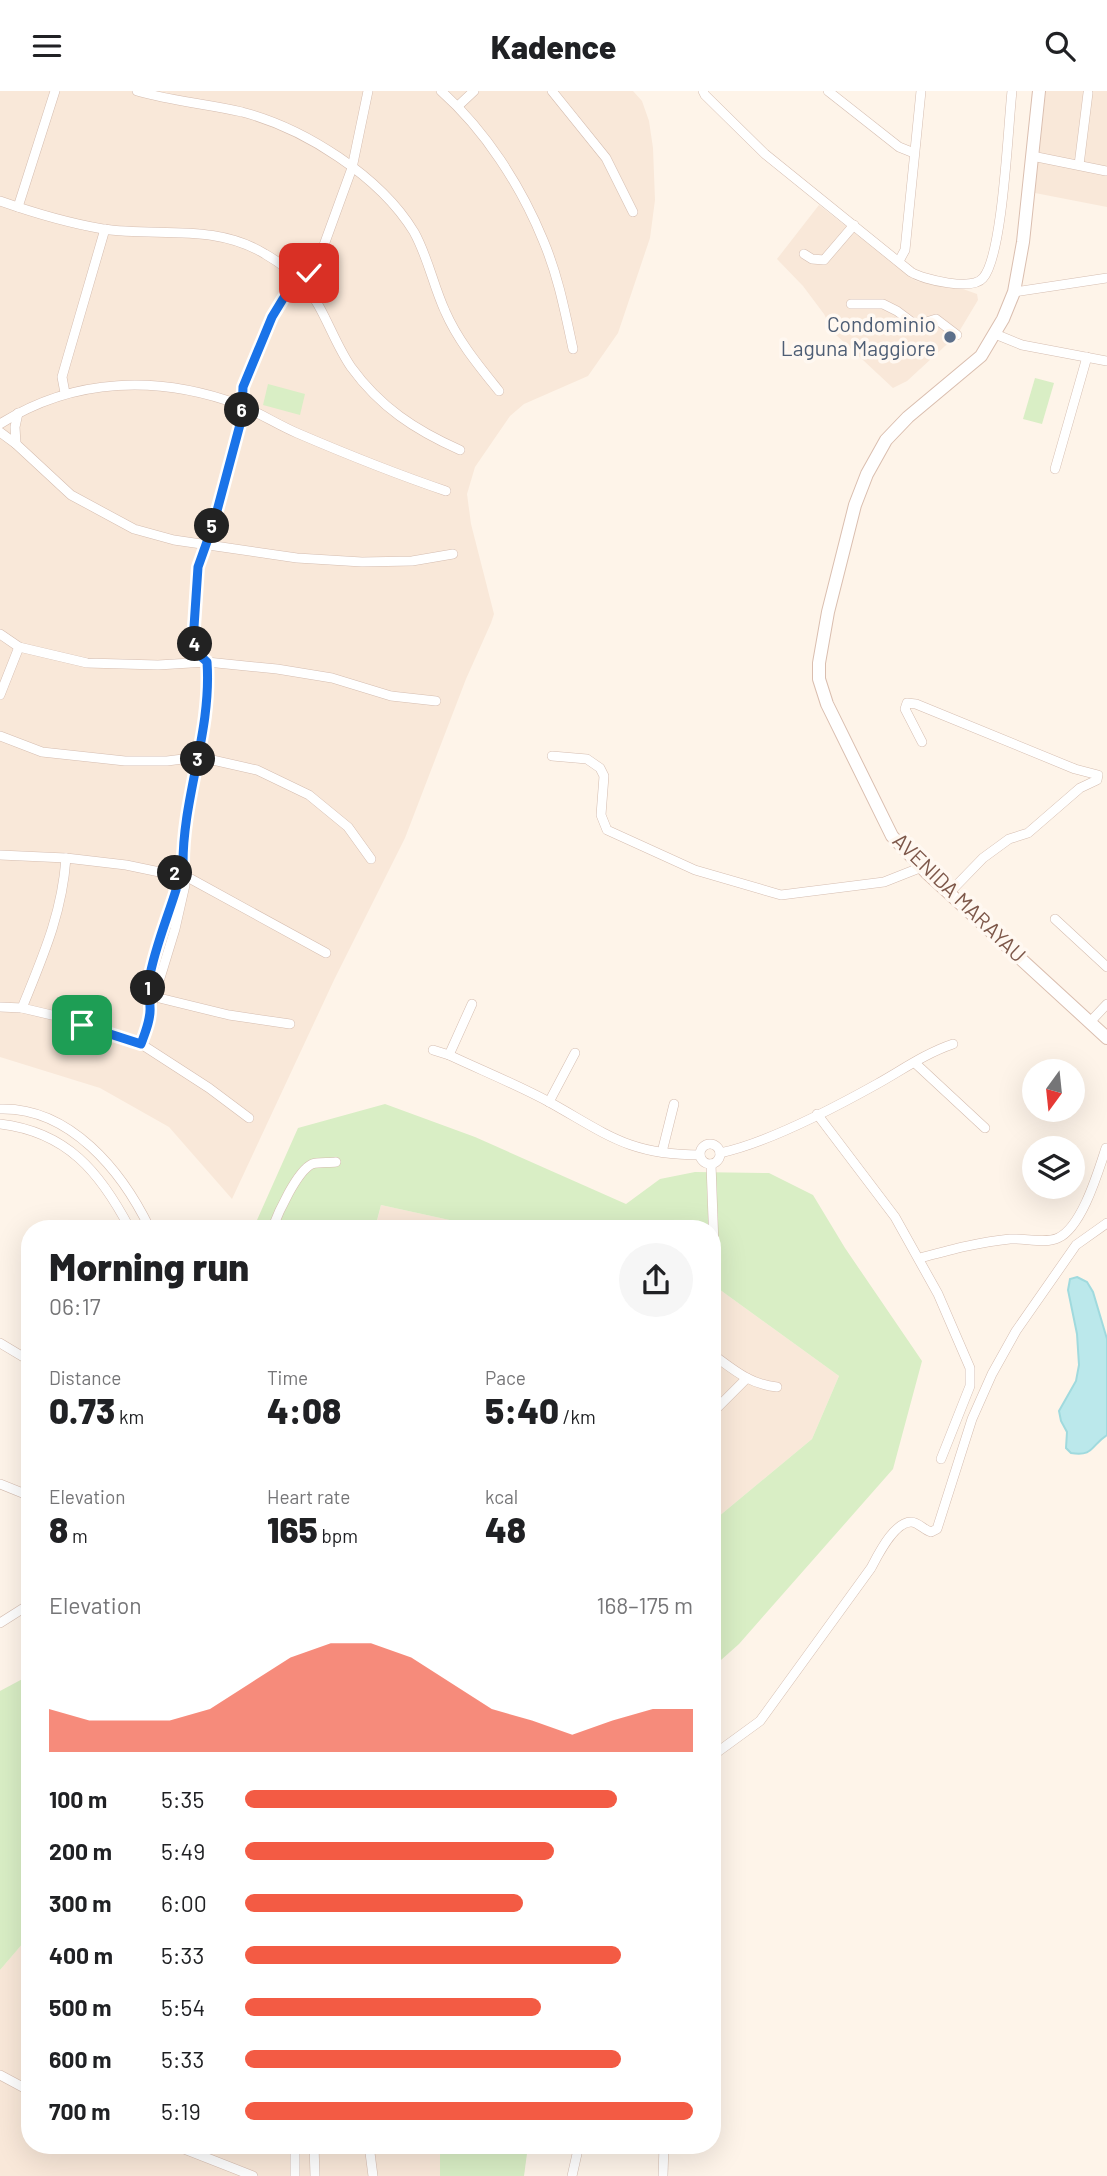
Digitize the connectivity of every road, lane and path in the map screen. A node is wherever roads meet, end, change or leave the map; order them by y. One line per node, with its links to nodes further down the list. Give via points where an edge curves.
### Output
1 (55, 91): 20 (street)
2 (137, 91): 17 (street, via 272,121 317,142)
3 (368, 91): 17 (street)
4 (441, 91): 13 (street)
5 (474, 91): 13 (street)
6 (552, 91): 21 (street, via 606,158)
7 (704, 91): 22 (street, via 765,154)
8 (828, 91): 14 (street, via 899,147)
9 (921, 91): 14 (street)
10 (1012, 91): 25 (street, via 1000,219 994,257 984,277 967,284 920,277)
11 (1039, 91): 15 (street, AVENIDA MARAYAU)
12 (1088, 93): 16 (street)
13 (458, 106): 32 (street, via 517,188 543,240)
14 (914, 153): 25 (street, via 905,250)
15 (1032, 156): 16 (street); 28 (street, AVENIDA MARAYAU)
16 (1079, 165): 18 (street)
17 (352, 168): 27 (street, via 324,245); 35 (street, via 389,198 415,234 456,332)
18 (1106, 171)
19 (0, 201): 20 (street)
20 (18, 207): 23 (street)
21 (632, 212)
22 (854, 225): 24 (street, via 824,260); 25 (street)
23 (105, 229): 27 (street, via 218,235 266,254); 36 (street, via 62,377)
24 (804, 254)
25 (900, 261)
26 (1107, 278): 28 (street)
27 (302, 282): 37 (street, via 286,294 272,317 243,387); 42 (street, via 340,350 370,390 403,420)
28 (1014, 292): 30 (street, AVENIDA MARAYAU)
29 (851, 304): 31 (street, via 883,304 914,324 936,319)
30 (995, 334): 33 (street, via 1022,345); 62 (street, AVENIDA MARAYAU, via 981,356 886,440 867,474 845,540 819,663 827,703 892,836)
31 (957, 335)
32 (573, 349)
33 (1087, 356): 34 (street); 43 (street)
34 (1107, 361)
35 (499, 391)
36 (65, 393): 37 (street, via 145,384 202,393); 38 (street)
37 (242, 406): 44 (street, via 388,471); 45 (street)
38 (18, 413): 39 (street); 41 (street)
39 (0, 424)
40 (0, 432): 41 (street)
41 (16, 444): 45 (street, via 71,495 104,515 134,529)
42 (460, 450)
43 (1055, 469)
44 (446, 491)
45 (204, 543): 46 (street, via 297,558 362,562); 49 (street, via 194,627 195,651)
46 (453, 554)
47 (0, 634): 48 (street)
48 (19, 647): 49 (street, via 87,663); 50 (street)
49 (207, 662): 51 (street, via 332,678 391,696); 55 (street)
50 (0, 695)
51 (436, 701)
52 (0, 736): 55 (street, via 42,752 114,760)
53 (922, 742): 56 (street, via 905,709 907,703)
54 (552, 756): 62 (street, via 587,759 600,768 604,776 601,815 607,830 695,870 781,895 884,882)
55 (199, 757): 60 (street, via 257,770 309,795 348,827); 61 (street, via 190,791)
56 (1075, 769): 57 (street, via 1082,779); 57 (street, via 1098,775)
57 (1080, 788): 64 (street, via 1028,833 1009,839 983,858)
58 (0, 855): 59 (street)
59 (66, 858): 63 (street, via 145,868); 72 (street, via 61,904)
60 (371, 859)
61 (183, 867): 63 (street, via 178,869); 63 (street, via 190,871)
62 (922, 867): 64 (street, AVENIDA MARAYAU)
63 (182, 880): 66 (street); 68 (street, via 150,976)
64 (949, 893): 73 (street, AVENIDA MARAYAU)
65 (1055, 919): 67 (street)
66 (326, 953)
67 (1107, 967)
68 (151, 999): 74 (street); 76 (street)
69 (472, 1004): 80 (street)
70 (1107, 1004): 73 (street)
71 (0, 1007): 72 (street)
72 (22, 1008): 76 (street)
73 (1090, 1022): 75 (street, AVENIDA MARAYAU)
74 (290, 1024)
75 (1105, 1032)
76 (141, 1044): 86 (street)
77 (953, 1044): 81 (street)
78 (433, 1050): 80 (street)
79 (575, 1053): 82 (street)
80 (449, 1055): 82 (street)
81 (915, 1063): 85 (street); 88 (street)
82 (549, 1102): 90 (street, via 619,1143)
83 (674, 1104): 90 (street)
84 (0, 1109): 95 (street, via 38,1115 76,1133 106,1161)
85 (817, 1114): 91 (street); 104 (street, via 895,1217)
86 (249, 1118)
87 (0, 1124): 96 (street, via 42,1134 68,1148 93,1171)
88 (985, 1128)
89 (1106, 1148): 104 (street, via 1079,1214 1056,1240 1012,1239)
90 (662, 1153): 92 (street)
91 (720, 1153): 92 (street, via 709,1144); 94 (street)
92 (700, 1155): 94 (street)
93 (336, 1162): 101 (street, via 312,1164 293,1187)
94 (710, 1164): 102 (street)
95 (130, 1196): 96 (street); 97 (street)
96 (116, 1205): 98 (street)
97 (142, 1215): 99 (street); 100 (street)
98 (125, 1220)
99 (134, 1220)
100 (145, 1220)
101 (276, 1220)
102 (713, 1220)
103 (1107, 1223): 116 (street, via 1076,1245 992,1374 972,1419 937,1529 931,1532 916,1523 901,1524 760,1721)
104 (920, 1258): 111 (street, via 970,1368 970,1386)
105 (0, 1343): 106 (street)
106 (21, 1356)
107 (721, 1360): 108 (street)
108 (747, 1378): 109 (street); 110 (street)
109 (777, 1387)
110 (721, 1404)
111 (942, 1459)
112 (0, 1484): 113 (street)
113 (21, 1492)
114 (21, 1610): 115 (street)
115 (0, 1623)
116 (721, 1749)
117 (0, 2075): 118 (street)
118 (21, 2086)
119 (204, 2154): 125 (street)
120 (295, 2154): 126 (street)
121 (314, 2154): 127 (street)
122 (370, 2154): 128 (street)
123 (577, 2154): 129 (street)
124 (664, 2154): 130 (street)
125 (253, 2176)
126 (295, 2176)
127 (315, 2176)
128 (373, 2176)
129 (572, 2176)
130 (663, 2176)

